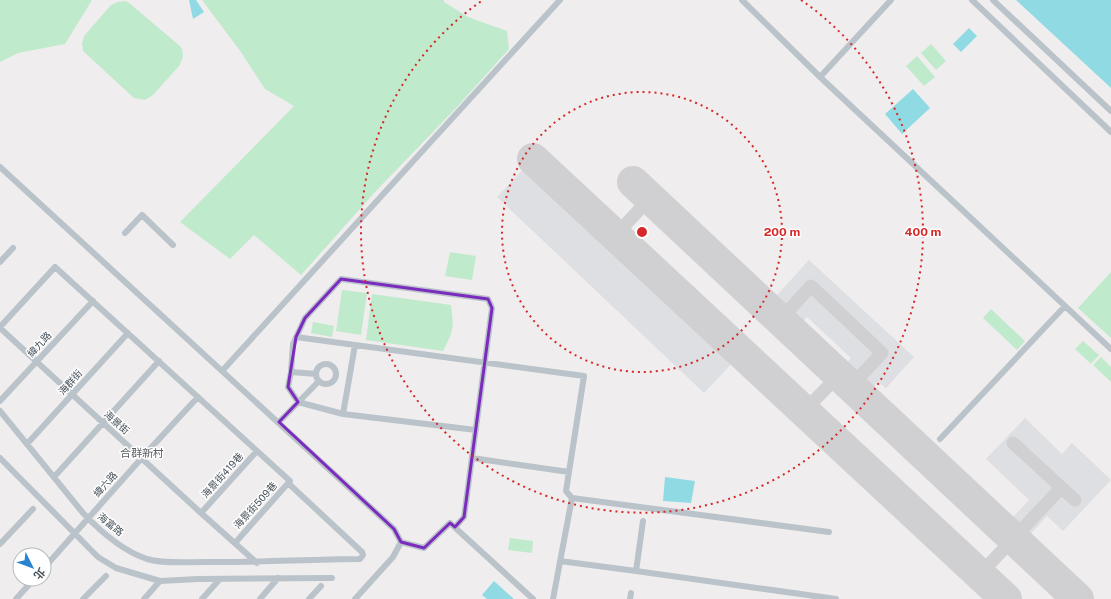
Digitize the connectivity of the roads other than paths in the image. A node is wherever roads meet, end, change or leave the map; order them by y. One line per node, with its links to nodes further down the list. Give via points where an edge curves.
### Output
1 (560, 0): 24 (street)
2 (742, 0): 6 (street)
3 (891, 0): 6 (street)
4 (972, 0): 8 (street)
5 (993, 0): 7 (street)
6 (820, 77): 15 (street)
7 (1111, 111)
8 (1111, 132)
9 (0, 167): 24 (street)
10 (125, 233): 11 (street, via 142,215)
11 (173, 245)
12 (13, 248): 13 (street)
13 (0, 262)
14 (93, 301): 16 (street, via 55,267); 17 (street); 22 (street, 緯九路)
15 (1065, 306): 20 (street); 39 (street)
16 (0, 327): 22 (street, 海景街)
17 (128, 332): 21 (street); 30 (street, 海群街)
18 (296, 337): 19 (street); 23 (street, via 305,318 341,279 488,299 492,308); 25 (street)
19 (354, 345): 23 (street); 28 (street)
20 (1111, 349)
21 (159, 361): 31 (street); 37 (street)
22 (36, 362): 30 (street, 海景街); 32 (street, 緯九路)
23 (484, 362): 38 (street); 45 (street, via 584,376)
24 (222, 371): 36 (street)
25 (291, 372): 26 (street); 33 (street, via 288,387)
26 (316, 374): 27 (street, via 320,366 330,364 335,368); 29 (street)
27 (336, 374): 28 (street); 29 (street, via 334,381 328,384)
28 (349, 376): 35 (street)
29 (319, 381): 33 (street)
30 (72, 395): 37 (street, 海景街); 40 (street, 海群街)
31 (198, 397): 41 (street); 43 (street, 緯六路)
32 (0, 401)
33 (298, 402): 35 (street); 36 (street)
34 (0, 411): 40 (street, 海富路)
35 (343, 414): 38 (street)
36 (279, 422): 56 (street, via 394,529)
37 (104, 423): 43 (street, 海景街); 46 (street)
38 (476, 430): 44 (street)
39 (940, 439)
40 (27, 444): 46 (street, 海富路)
41 (257, 451): 47 (street); 50 (street, 海景街419巷)
42 (0, 458): 55 (street)
43 (142, 458): 50 (street, 海景街); 51 (street, 緯六路)
44 (472, 458): 45 (street); 53 (street, via 464,517)
45 (569, 472): 48 (street, via 566,492)
46 (54, 477): 51 (street, 海富路)
47 (289, 482): 57 (street, 海景街509巷); 61 (street, 海富路, via 359,548 363,555 360,560)
48 (572, 498): 54 (street); 60 (street)
49 (33, 509): 58 (street)
50 (201, 513): 57 (street, 海景街)
51 (88, 518): 55 (street, 緯六路); 61 (street, 海富路, via 122,546 156,561)
52 (643, 521): 62 (street)
53 (455, 527): 56 (street, via 450,523 424,548); 78 (street)
54 (829, 532)
55 (75, 534): 59 (street, 緯六路); 67 (street, via 105,562 116,568)
56 (401, 542): 77 (street, via 393,557)
57 (235, 543): 61 (street, 海景街)
58 (0, 544)
59 (52, 559)
60 (560, 561): 62 (street); 79 (street)
61 (257, 562)
62 (636, 570): 70 (street)
63 (106, 576): 72 (street)
64 (278, 578): 65 (street); 66 (street); 75 (street)
65 (332, 578)
66 (220, 580): 67 (street); 74 (street)
67 (160, 581): 73 (street)
68 (321, 586): 76 (street)
69 (27, 587): 71 (street)
70 (814, 598): 80 (street)
71 (16, 599)
72 (83, 599)
73 (144, 599)
74 (202, 599)
75 (260, 599)
76 (310, 599)
77 (355, 599)
78 (533, 599)
79 (553, 599)
80 (836, 599)

